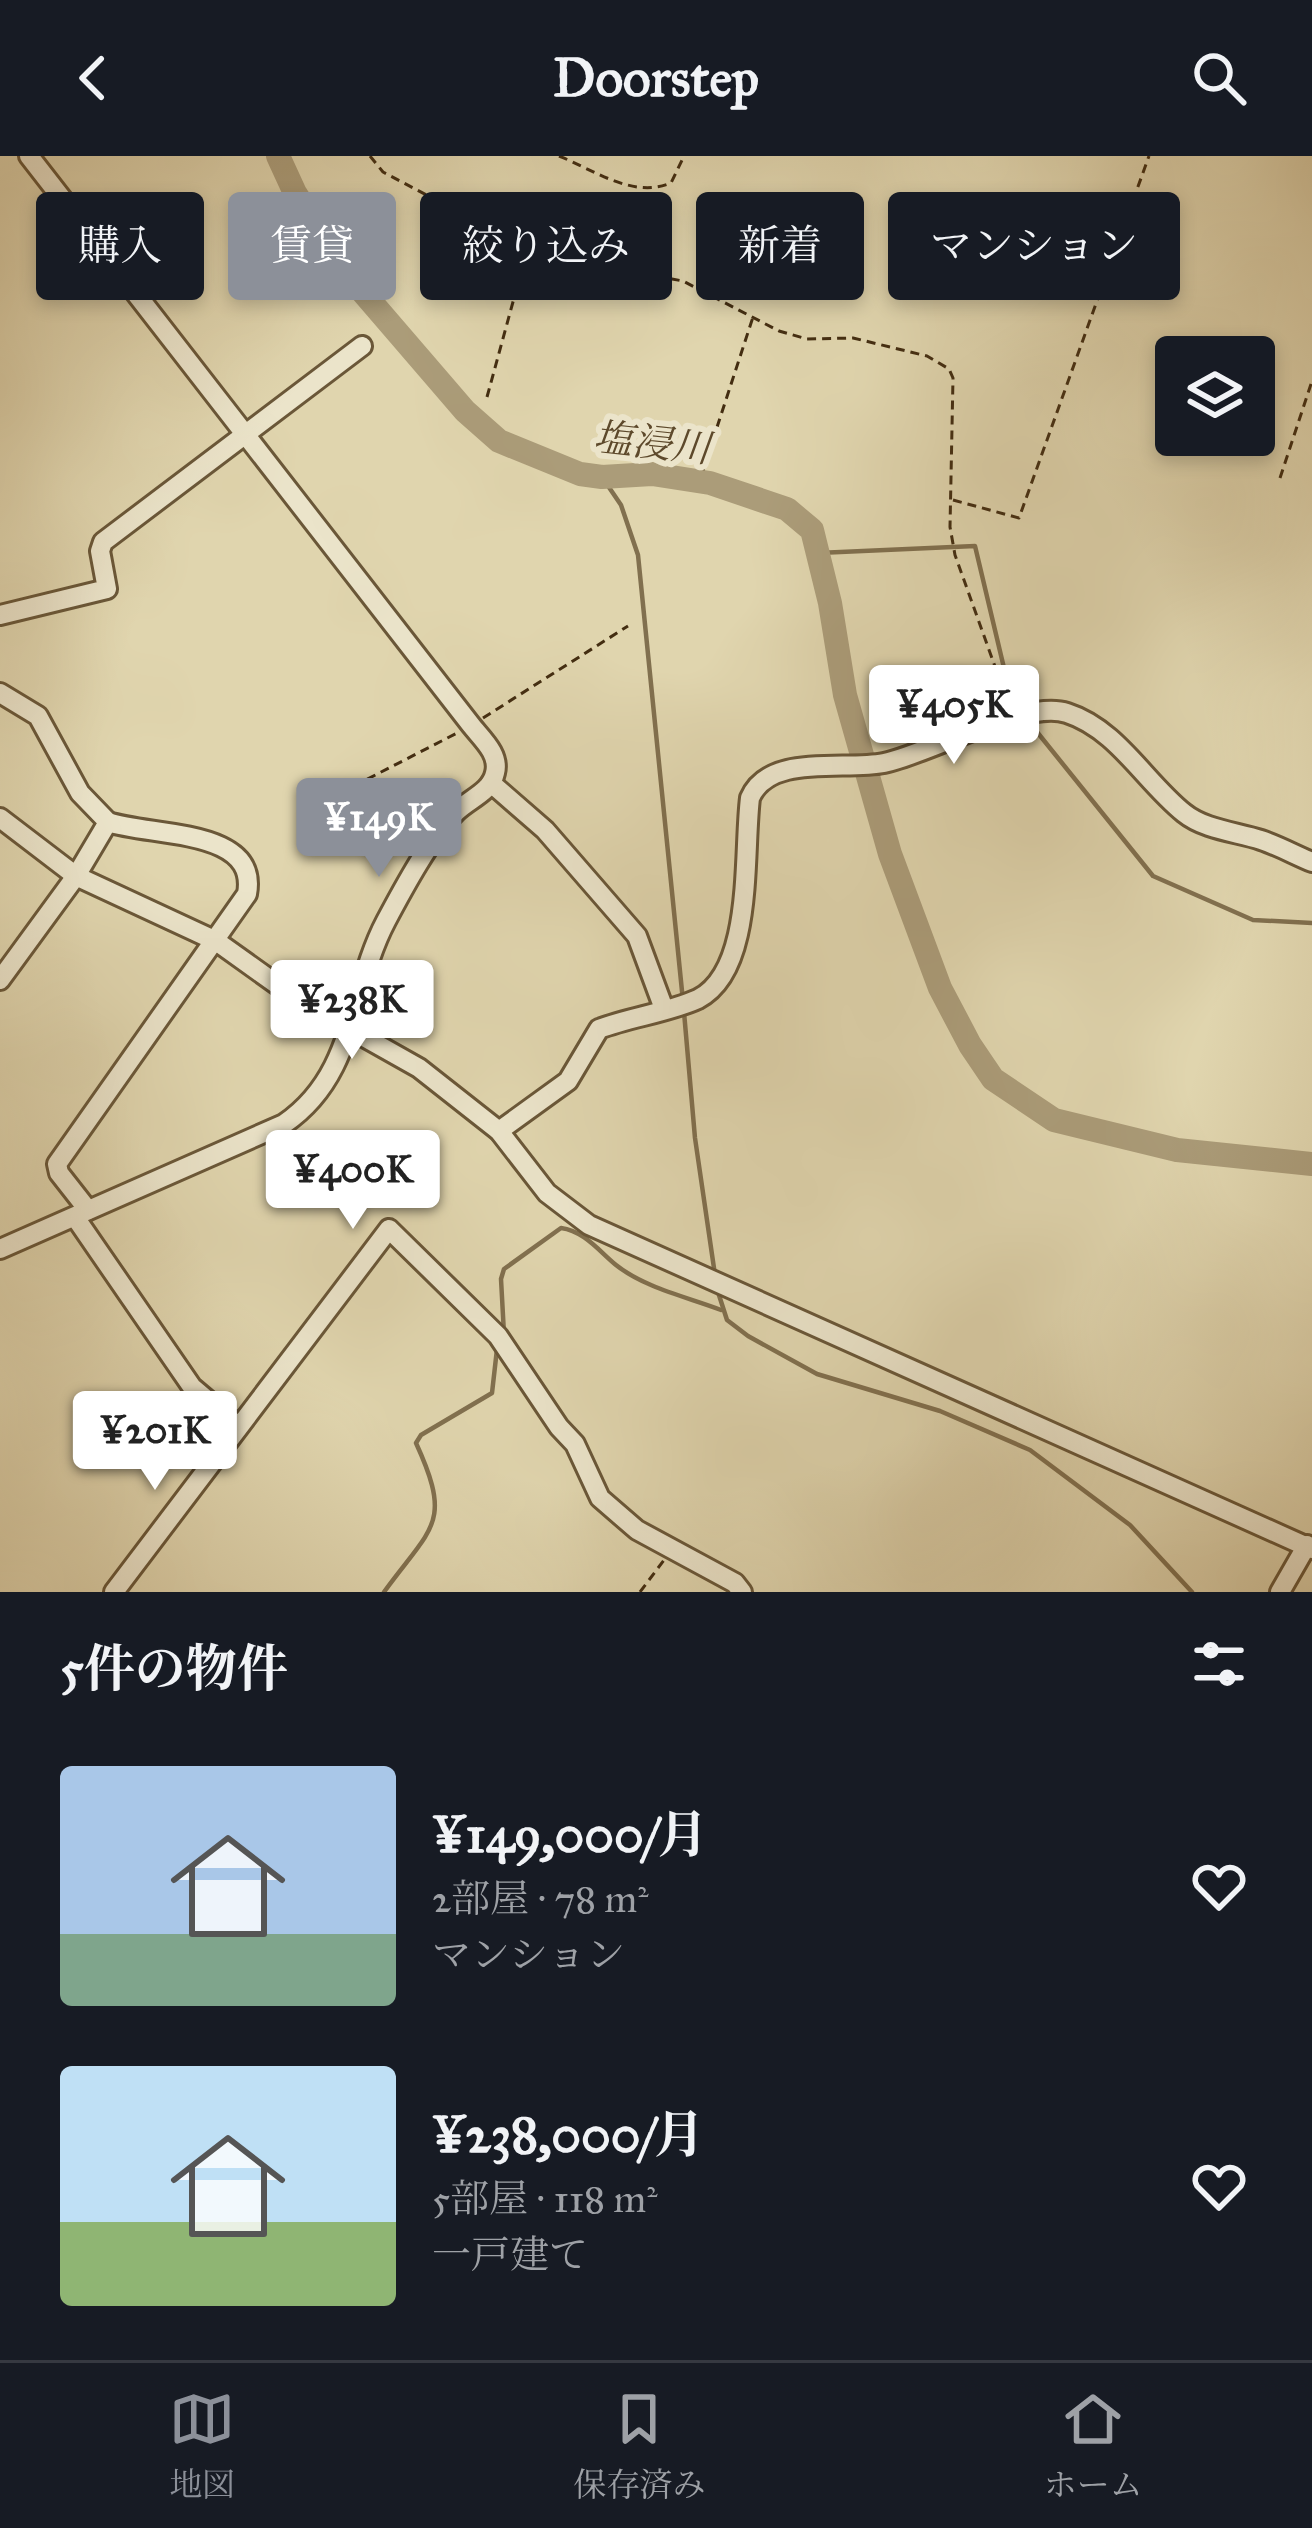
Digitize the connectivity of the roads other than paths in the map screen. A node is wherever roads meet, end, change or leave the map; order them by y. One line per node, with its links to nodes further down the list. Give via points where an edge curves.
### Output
1 (28, 156): 3 (street)
2 (362, 346): 3 (street)
3 (244, 434): 4 (street, via 103,542 107,589); 6 (street, via 494,756)
4 (0, 615)
5 (0, 693): 8 (street, via 38,716 80,793)
6 (491, 783): 13 (street, via 545,830 637,937); 14 (street, via 456,812 391,911)
7 (0, 818): 10 (street)
8 (108, 822): 10 (street); 11 (street, via 211,842 246,865 247,894)
9 (1312, 862): 13 (street, via 1188,817 1104,733 1071,714 1040,711 881,764 789,770 754,787 738,944 725,976 695,1000)
10 (76, 876): 11 (street); 12 (street)
11 (215, 941): 14 (street); 16 (street, via 57,1164)
12 (0, 980)
13 (664, 1009): 15 (street, via 599,1029 568,1081)
14 (349, 1029): 15 (street, via 419,1068); 16 (street, via 322,1092 284,1124)
15 (500, 1131): 19 (street, via 547,1193 590,1225)
16 (81, 1214): 17 (street); 18 (street, via 192,1388)
17 (0, 1249)
18 (238, 1426): 20 (street); 21 (street, via 389,1229 502,1343 575,1444 600,1498 637,1530)
19 (1309, 1547): 22 (street)
20 (114, 1592)
21 (742, 1592)
22 (1280, 1592)

